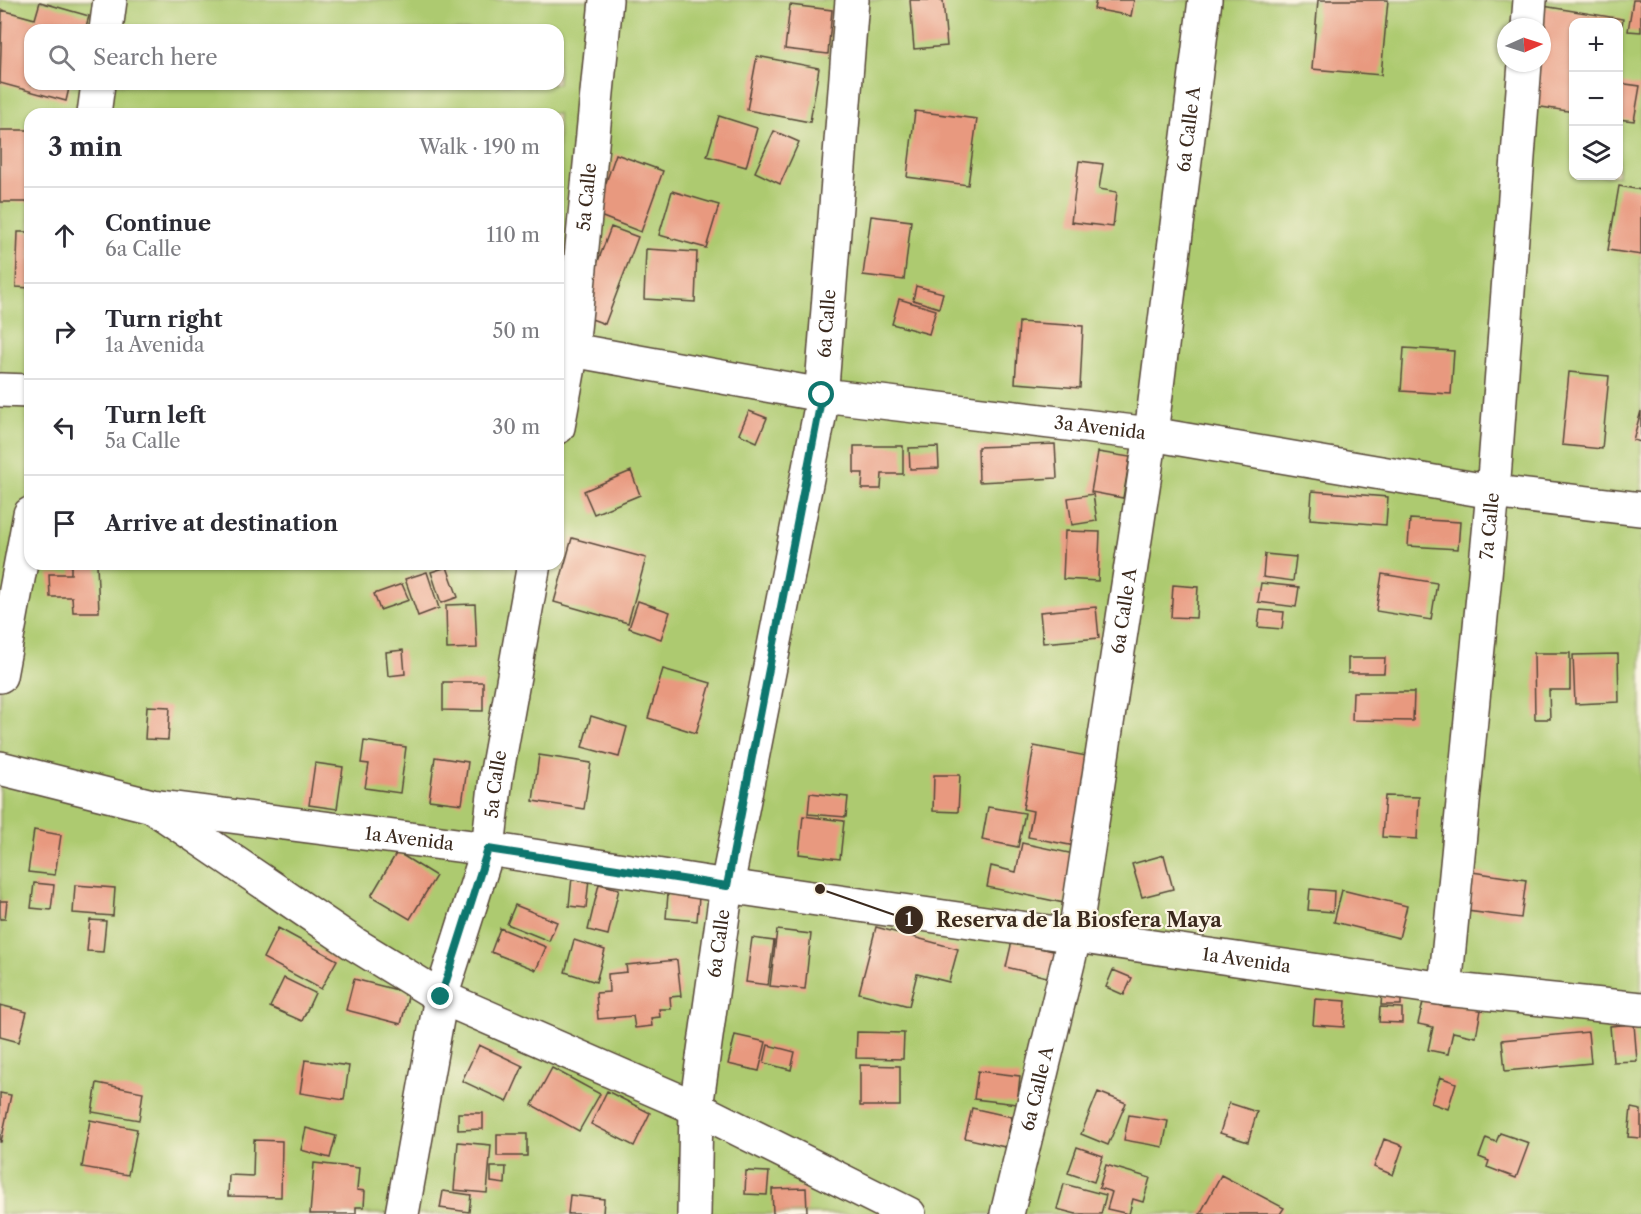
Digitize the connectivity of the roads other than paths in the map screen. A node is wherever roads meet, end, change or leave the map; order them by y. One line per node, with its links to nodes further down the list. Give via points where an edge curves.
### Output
1 (110, 0): 7 (street)
2 (606, 0): 11 (street, 5a Calle)
3 (852, 0): 14 (street, 6a Calle)
4 (1205, 0): 15 (street, 6a Calle A)
5 (1530, 0): 6 (street)
6 (1529, 18)
7 (107, 24)
8 (1524, 72): 16 (street, 7a Calle)
9 (97, 90): 10 (street)
10 (95, 108)
11 (565, 350): 14 (street, 3a Avenida)
12 (0, 390): 13 (street)
13 (24, 391)
14 (822, 395): 15 (street, 3a Avenida); 24 (street, 6a Calle)
15 (1152, 434): 16 (street, 3a Avenida); 25 (street, 6a Calle A)
16 (1493, 492): 17 (street, 3a Avenida); 26 (street, 7a Calle)
17 (1641, 509)
18 (24, 546): 20 (street)
19 (533, 570): 23 (street, 5a Calle, via 496,777)
20 (0, 676)
21 (0, 768): 22 (street, 1a Avenida)
22 (152, 806): 23 (street, 1a Avenida); 27 (street, via 353,943)
23 (488, 849): 24 (street, 1a Avenida); 27 (street, 5a Calle)
24 (727, 886): 25 (street, 1a Avenida); 29 (street, 6a Calle)
25 (1075, 934): 26 (street, 1a Avenida); 33 (street, 6a Calle A)
26 (1445, 989): 28 (street, 1a Avenida)
27 (441, 997): 29 (street); 30 (street, 5a Calle)
28 (1641, 1009)
29 (696, 1108): 31 (street, 6a Calle); 32 (street)
30 (402, 1214)
31 (694, 1214)
32 (909, 1214)
33 (1007, 1214)

